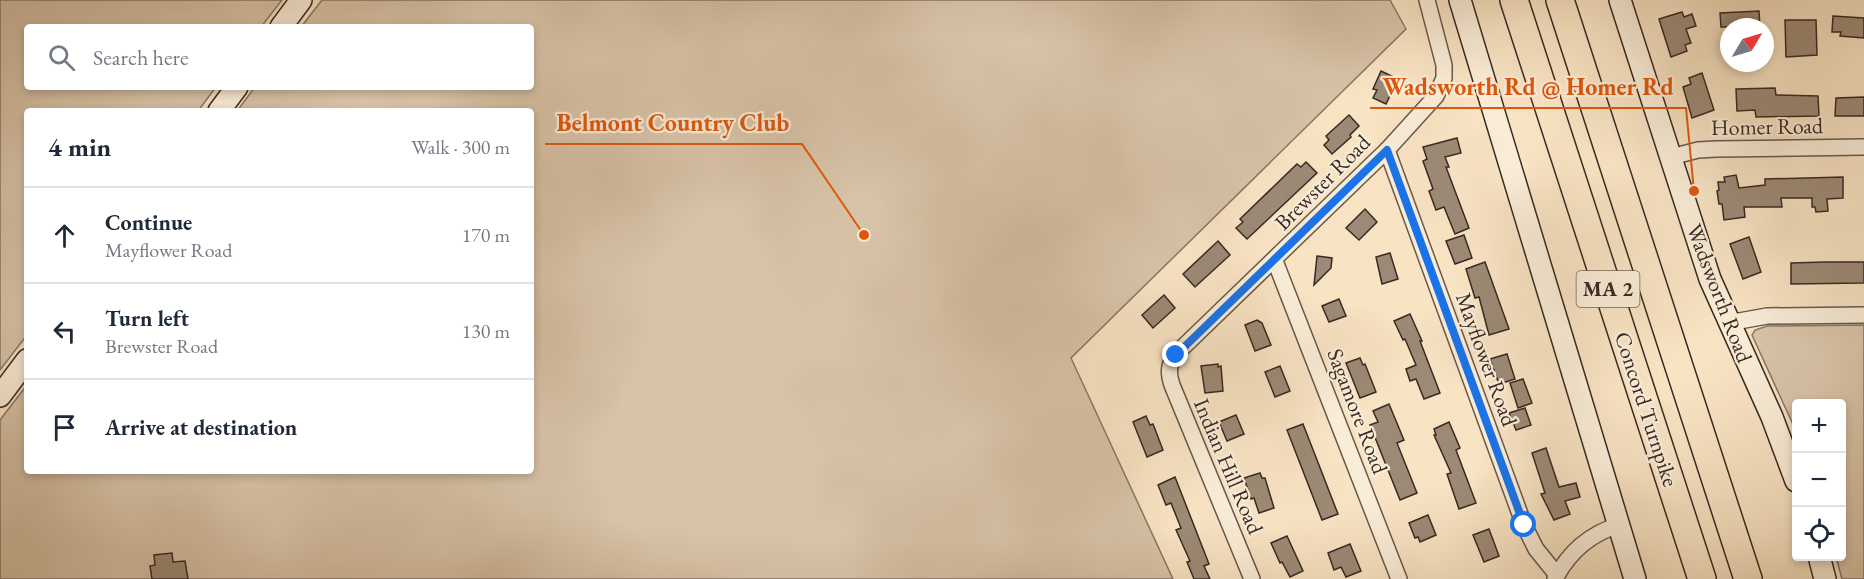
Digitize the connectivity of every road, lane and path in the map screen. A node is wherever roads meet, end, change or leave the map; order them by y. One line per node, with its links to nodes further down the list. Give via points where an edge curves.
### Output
1 (301, 0): 8 (main road)
2 (1427, 0): 13 (street, Brewster Road, via 1444,65 1442,84 1427,108)
3 (1460, 0): 22 (main road)
4 (1514, 0): 28 (highway, Concord Turnpike / MA 2)
5 (1560, 0): 9 (highway, Concord Turnpike / MA 2)
6 (1566, 0): 9 (highway)
7 (1620, 0): 14 (main road, Wadsworth Road)
8 (283, 24)
9 (1572, 35): 29 (highway, Concord Turnpike / MA 2)
10 (235, 90): 11 (main road)
11 (221, 108)
12 (1864, 147): 14 (street, Homer Road, via 1707,150)
13 (1387, 150): 15 (street, Brewster Road); 24 (street, Mayflower Road, via 1524,525)
14 (1671, 157): 17 (main road, Wadsworth Road)
15 (1275, 261): 19 (street, Brewster Road, via 1179,350); 26 (street, Sagamore Road)
16 (1864, 315): 17 (street, via 1767,316)
17 (1728, 323): 21 (main road, Wadsworth Road)
18 (24, 364): 20 (main road)
19 (1169, 369): 25 (street, Indian Hill Road, via 1172,385)
20 (0, 396)
21 (1792, 468)
22 (1619, 525): 24 (street, via 1585,541); 27 (main road)
23 (1820, 561): 30 (main road)
24 (1556, 577)
25 (1252, 579)
26 (1399, 579)
27 (1635, 579)
28 (1702, 579)
29 (1748, 579)
30 (1825, 579)

